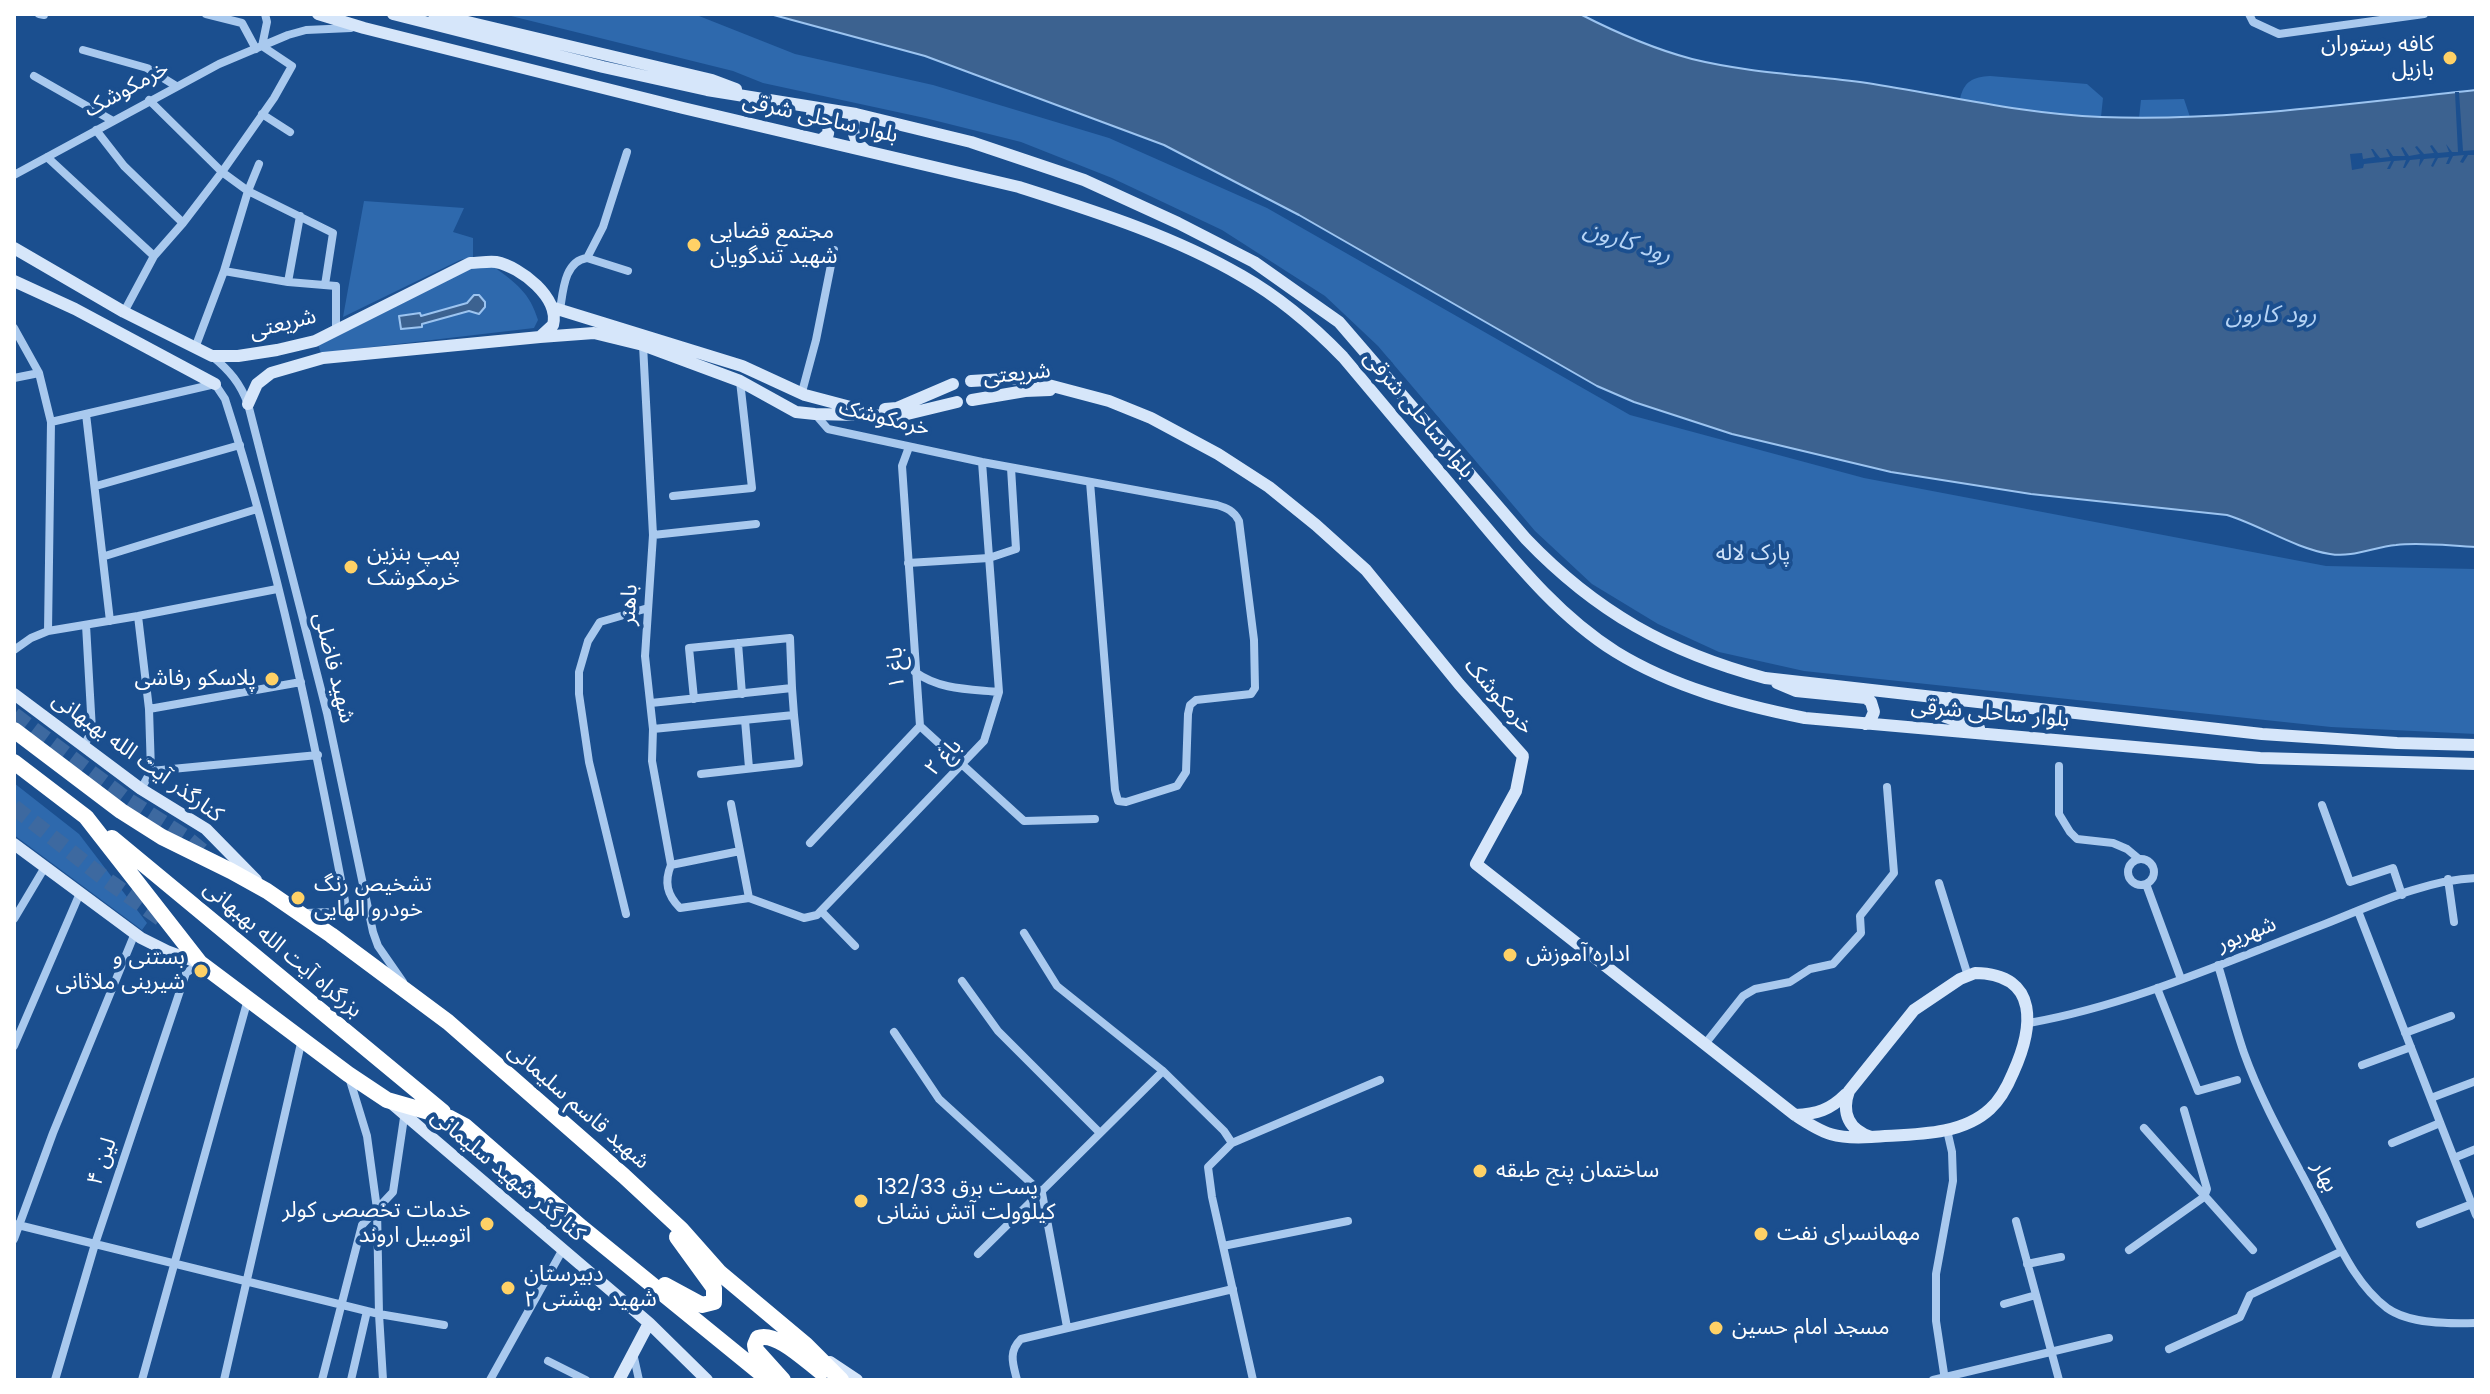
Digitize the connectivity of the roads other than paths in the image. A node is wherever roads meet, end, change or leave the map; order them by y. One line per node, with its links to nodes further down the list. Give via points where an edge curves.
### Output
1 (206, 14): 9 (street, via 242,23)
2 (265, 14): 9 (street)
3 (318, 14): 8 (main road, بلوار ساحلی شرقی)
4 (393, 14): 13 (main road, بلوار ساحلی شرقی, via 603,67)
5 (434, 14): 13 (main road, via 712,80)
6 (2249, 14): 7 (street, via 2253,22 2279,34)
7 (2424, 14)
8 (364, 28): 9 (street, خرمکوشک, via 306,30); 21 (main road, بلوار ساحلی شرقی)
9 (259, 47): 12 (street, خرمکوشک); 16 (street, via 292,66)
10 (83, 50): 12 (street, via 147,68)
11 (34, 76): 18 (street)
12 (176, 86): 15 (street, خرمکوشک)
13 (746, 95): 14 (main road, بلوار ساحلی شرقی)
14 (760, 98): 17 (main road, بلوار ساحلی شرقی); 21 (main road, via 780,108 823,116 829,129)
15 (149, 100): 18 (street, خرمکوشک); 27 (street)
16 (262, 114): 20 (street); 27 (street)
17 (856, 114): 22 (main road, via 853,134); 89 (main road, بلوار ساحلی شرقی, via 971,142 1084,180 1254,262 1339,322 1558,572 1593,600 1671,645)
18 (113, 121): 19 (street, خرمکوشک)
19 (96, 130): 24 (street, خرمکوشک); 30 (street, via 124,166)
20 (290, 132)
21 (821, 140): 22 (main road, بلوار ساحلی شرقی)
22 (866, 150): 101 (main road, بلوار ساحلی شرقی, via 1073,204 1245,277 1343,357 1509,555 1575,623 1615,652 1656,673 1756,708)
23 (627, 152): 34 (street, via 603,227)
24 (47, 157): 26 (street, خرمکوشک); 33 (street)
25 (259, 164): 28 (street)
26 (16, 171)
27 (222, 172): 28 (street); 30 (street)
28 (248, 191): 29 (street); 35 (street)
29 (300, 216): 38 (street); 39 (street, via 333,233)
30 (183, 223): 33 (street)
31 (14, 248): 41 (main road, شریعتی)
32 (834, 250): 58 (street)
33 (154, 256): 41 (street)
34 (587, 258): 36 (street); 40 (street, via 571,268)
35 (224, 271): 38 (street); 46 (street)
36 (628, 271)
37 (14, 281): 49 (main road)
38 (288, 282): 39 (street)
39 (325, 285): 43 (street, via 336,286)
40 (557, 309): 43 (main road, شریعتی, via 519,270 495,262 470,263); 44 (main road, via 553,325); 48 (main road, شریعتی)
41 (124, 312): 46 (main road, شریعتی)
42 (14, 328): 50 (street)
43 (336, 330): 47 (main road, شریعتی, via 277,350)
44 (540, 337): 45 (main road, شریعتی, via 594,333); 61 (main road, شریعتی, via 323,358 271,373 257,384)
45 (643, 345): 52 (main road, شریعتی); 76 (street, باهنر)
46 (195, 348): 47 (main road, شریعتی)
47 (212, 356): 61 (street, شهید فاضلی, via 241,386)
48 (742, 366): 52 (main road); 58 (main road, شریعتی)
49 (185, 367): 54 (main road); 56 (street, via 193,377)
50 (39, 373): 51 (street); 66 (street)
51 (14, 378)
52 (740, 381): 62 (main road, شریعتی); 73 (street, via 752,488)
53 (971, 381): 55 (main road); 57 (main road, شریعتی, via 1022,378); 59 (main road, via 976,390)
54 (215, 384): 56 (street); 67 (street, شهید فاضلی)
55 (953, 384): 60 (main road, via 951,394); 63 (main road, شریعتی, via 897,408)
56 (184, 390): 64 (street)
57 (1066, 390): 59 (main road, شریعتی); 160 (main road, خرمکوشک, via 1151,418 1218,454 1269,487 1366,570 1523,756 1516,791 1476,864)
58 (801, 393): 62 (main road, via 805,406); 63 (main road, شریعتی)
59 (972, 400): 60 (main road)
60 (957, 402): 63 (main road, شریعتی, via 899,416)
61 (248, 404): 132 (street, شهید فاضلی, via 324,702)
62 (794, 409): 65 (main road, شریعتی)
63 (851, 412): 65 (main road, شریعتی)
64 (86, 414): 66 (street); 72 (street)
65 (815, 414): 68 (street, خرمکوشک, via 828,429)
66 (51, 422): 85 (street)
67 (240, 445): 72 (street); 74 (street, شهید فاضلی)
68 (909, 447): 69 (street, خرمکوشک); 79 (street, باغ ۱, via 902,466)
69 (982, 462): 70 (street, خرمکوشک); 78 (street, باغ ۲)
70 (1011, 468): 71 (street, خرمکوشک); 78 (street, via 1016,549)
71 (1090, 482): 71 (street, خرمکوشک, via 1217,505 1235,514 1254,640 1251,694 1190,705 1186,772 1177,786 1126,802 1118,801 1115,790)
72 (96, 486): 77 (street)
73 (673, 496)
74 (257, 509): 77 (street); 80 (street, شهید فاضلی)
75 (756, 524): 76 (street)
76 (653, 535): 81 (street, باهنر)
77 (105, 556): 83 (street)
78 (989, 558): 79 (street); 92 (street, باغ ۲)
79 (908, 563): 88 (street, باغ ۱)
80 (277, 589): 82 (street); 90 (street, شهید فاضلی)
81 (648, 608): 97 (street, باهنر, via 645,656); 141 (street, via 600,622 579,672 589,762)
82 (138, 616): 83 (street); 98 (street)
83 (110, 621): 84 (street)
84 (86, 625): 85 (street); 107 (street, via 92,730)
85 (48, 631): 87 (street)
86 (738, 643): 91 (street, via 790,638); 94 (street); 96 (street, via 689,648)
87 (14, 650)
88 (915, 672): 92 (street, via 945,687); 102 (street, باغ ۱)
89 (1765, 678): 95 (main road, بلوار ساحلی شرقی); 101 (main road, via 1796,691 1866,698 1874,712)
90 (301, 682): 98 (street); 108 (street, شهید فاضلی)
91 (792, 688): 94 (street); 99 (street)
92 (999, 692): 111 (street, باغ ۲, via 984,741)
93 (14, 694): 107 (main road, کنارگذر آیت الله بهبهانی)
94 (742, 694): 96 (street)
95 (1949, 698): 105 (main road, via 1940,705 1943,716); 106 (main road, بلوار ساحلی شرقی, via 2331,740)
96 (694, 699): 97 (street)
97 (651, 703): 103 (street, باهنر)
98 (149, 709): 114 (street)
99 (794, 715): 100 (street); 113 (street, via 799,763)
100 (745, 720): 103 (street); 113 (street)
101 (1865, 724): 105 (main road, بلوار ساحلی شرقی)
102 (920, 726): 111 (street); 122 (street)
103 (653, 729): 126 (street, باهنر, via 652,761)
104 (14, 730): 133 (highway, بزرگراه آیت الله بهبهانی, via 141,824)
105 (2002, 736): 110 (main road, بلوار ساحلی شرقی, via 2260,758)
106 (2476, 745)
107 (84, 746): 117 (main road, کنارگذر آیت الله بهبهانی)
108 (318, 755): 114 (street); 135 (street, شهید فاضلی)
109 (14, 762): 120 (highway, بزرگراه آیت الله بهبهانی)
110 (2476, 764)
111 (962, 765): 121 (street, via 1024,821); 140 (street, باغ ۲)
112 (2059, 766): 125 (street, via 2059,814 2070,832 2077,839 2113,843)
113 (749, 768): 115 (street)
114 (151, 771): 117 (street)
115 (701, 774)
116 (1887, 787): 160 (street, via 1894,873 1860,916 1861,933 1833,964 1743,996)
117 (141, 789): 133 (main road, کنارگذر آیت الله بهبهانی, via 206,829)
118 (731, 804): 124 (street)
119 (2322, 805): 136 (street, via 2350,882 2393,868)
120 (86, 817): 147 (highway, بزرگراه آیت الله بهبهانی); 174 (highway, بزرگراه آیت الله بهبهانی)
121 (1095, 819)
122 (810, 843)
123 (14, 844): 127 (main road)
124 (740, 851): 126 (street); 137 (street)
125 (2139, 859): 131 (street, via 2154,871); 131 (street, via 2128,875 2133,883)
126 (671, 865): 137 (street, via 668,891 680,908)
127 (45, 867): 134 (main road); 142 (street)
128 (2476, 878): 129 (street, شهریور)
129 (2448, 879): 136 (street, شهریور); 143 (street)
130 (1939, 883): 149 (street)
131 (2146, 884): 150 (street)
132 (363, 890): 135 (street, via 357,899); 153 (street, شهید فاضلی, via 378,946)
133 (267, 891): 139 (highway, شهید قاسم سلیمانی)
134 (80, 893): 144 (main road); 161 (street)
135 (344, 895): 139 (street, via 345,901 330,912)
136 (2402, 895): 138 (street, شهریور)
137 (749, 898): 140 (street, via 804,918)
138 (2358, 911): 148 (street, شهریور); 158 (street)
139 (297, 912): 153 (highway, شهید قاسم سلیمانی)
140 (822, 912): 146 (street)
141 (626, 914)
142 (14, 919)
143 (2454, 922)
144 (135, 933): 147 (main road); 192 (street)
145 (1024, 933): 164 (street, via 1057,986)
146 (855, 946)
147 (200, 963): 154 (highway); 195 (street, لین ۴, via 186,973)
148 (2218, 965): 150 (street, شهریور); 201 (street, بهار, via 2260,1092)
149 (1968, 976): 156 (main road, via 1992,973 2008,979 2020,991); 169 (main road, via 1914,1010)
150 (2181, 979): 152 (street, شهریور)
151 (962, 981): 178 (street, via 998,1031)
152 (2157, 988): 156 (street, شهریور, via 2086,1012); 167 (street, via 2198,1091)
153 (411, 993): 189 (highway, شهید قاسم سلیمانی)
154 (248, 999): 159 (highway); 204 (street)
155 (2451, 1016): 158 (street)
156 (2029, 1023): 177 (main road, خرمکوشک, via 2007,1087 1990,1109)
157 (894, 1032): 184 (street, via 939,1099)
158 (2405, 1033): 162 (street)
159 (302, 1039): 165 (highway); 206 (street)
160 (1705, 1044): 173 (main road, خرمکوشک)
161 (14, 1046)
162 (2411, 1047): 163 (street); 170 (street)
163 (2362, 1065)
164 (1163, 1071): 178 (street); 180 (street)
165 (348, 1074): 172 (highway); 187 (street, via 367,1136)
166 (1380, 1080): 180 (street)
167 (2237, 1080)
168 (2476, 1081): 170 (street)
169 (1849, 1091): 173 (main road, via 1816,1114); 179 (main road, via 1845,1115 1860,1134)
170 (2431, 1098): 175 (street)
171 (2184, 1110): 185 (street, via 2207,1189)
172 (405, 1111): 174 (highway); 187 (street, via 393,1192); 198 (main road, کنارگذر شهید سلیمانی)
173 (1795, 1115): 179 (main road, خرمکوشک, via 1844,1138)
174 (450, 1118): 197 (highway)
175 (2440, 1123): 181 (street); 183 (street)
176 (2144, 1128): 185 (street)
177 (1947, 1130): 179 (main road, خرمکوشک); 223 (street, via 1953,1181 1936,1274)
178 (1100, 1133): 184 (street)
179 (1871, 1137)
180 (1232, 1143): 196 (street, via 1208,1167)
181 (2392, 1143)
182 (2476, 1149): 183 (street)
183 (2454, 1158): 186 (street)
184 (1042, 1193): 202 (street); 216 (street)
185 (2204, 1197): 199 (street); 200 (street)
186 (2472, 1204): 188 (street); 193 (street)
187 (377, 1209): 209 (street, via 362,1225); 212 (street)
188 (2476, 1215)
189 (670, 1219): 197 (highway, via 680,1243 714,1288 714,1302 708,1305); 218 (highway, شهید قاسم سلیمانی, via 720,1273)
190 (1348, 1221): 196 (street)
191 (2016, 1221): 205 (street)
192 (16, 1224): 194 (street); 195 (street)
193 (2420, 1224)
194 (14, 1239)
195 (95, 1244): 204 (street); 224 (street, لین ۴)
196 (1223, 1246): 207 (street)
197 (606, 1247): 235 (highway)
198 (563, 1249): 213 (main road, کنارگذر شهید سلیمانی); 230 (street)
199 (2129, 1250)
200 (2253, 1250)
201 (2342, 1251): 214 (street, بهار, via 2364,1286 2389,1309 2427,1321); 219 (street, via 2250,1295 2240,1317)
202 (978, 1254)
203 (2061, 1257): 205 (street)
204 (174, 1263): 206 (street); 225 (street)
205 (2027, 1264): 208 (street)
206 (247, 1281): 209 (street); 226 (street)
207 (1233, 1289): 216 (street); 241 (street)
208 (2036, 1295): 210 (street); 220 (street)
209 (340, 1304): 211 (street); 227 (street)
210 (2004, 1304)
211 (367, 1311): 212 (street); 228 (street)
212 (379, 1314): 215 (street); 229 (street)
213 (649, 1323): 221 (main road); 234 (main road, کنارگذر شهید سلیمانی)
214 (2476, 1323)
215 (444, 1325)
216 (1067, 1327): 240 (street, via 1021,1339 1014,1346 1011,1358)
217 (2109, 1338): 220 (street)
218 (806, 1345): 238 (highway, شهید قاسم سلیمانی); 239 (main road)
219 (2169, 1349)
220 (2051, 1352): 223 (street); 243 (street)
221 (633, 1353): 232 (main road); 233 (street)
222 (548, 1361): 231 (street)
223 (1944, 1379): 242 (street)
224 (55, 1380)
225 (142, 1380)
226 (224, 1380)
227 (322, 1380)
228 (351, 1380)
229 (383, 1380)
230 (490, 1380)
231 (586, 1380)
232 (619, 1380)
233 (639, 1380)
234 (707, 1380)
235 (769, 1380)
236 (783, 1380): 237 (highway, via 756,1350 758,1338 777,1339)
237 (832, 1380)
238 (841, 1380)
239 (857, 1380)
240 (1017, 1380)
241 (1253, 1380)
242 (1933, 1380)
243 (2059, 1380)

